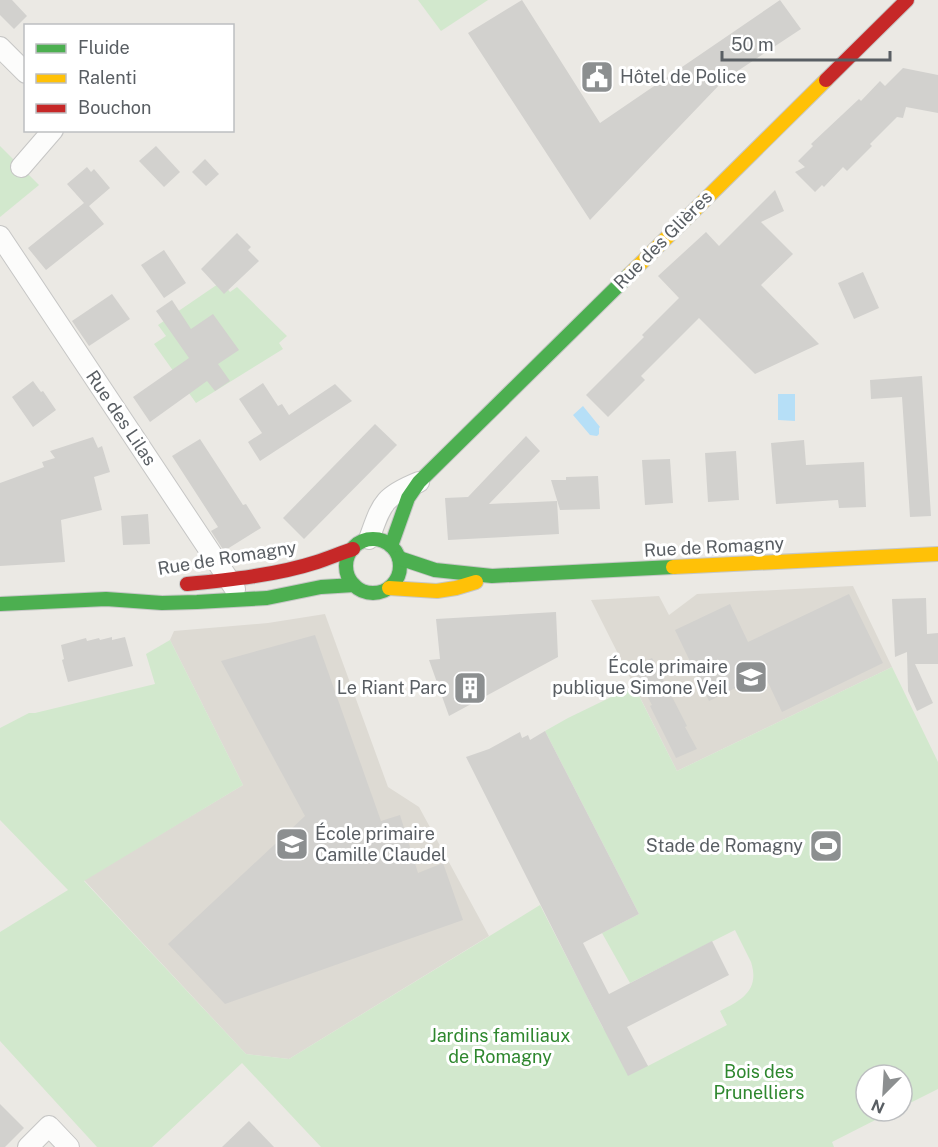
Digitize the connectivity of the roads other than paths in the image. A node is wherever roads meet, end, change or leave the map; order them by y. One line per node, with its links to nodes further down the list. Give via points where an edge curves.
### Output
1 (907, 0): 7 (street, Rue des Glières)
2 (0, 47): 3 (street)
3 (24, 71)
4 (51, 132): 5 (street)
5 (21, 167)
6 (0, 236): 13 (street, Rue des Lilas)
7 (419, 482): 8 (street, Rue des Glières, via 386,501); 9 (street, Rue des Glières, via 408,498)
8 (361, 544): 9 (street, via 381,540); 13 (street, Rue de Romagny, via 318,562); 15 (street, via 348,555 346,567)
9 (391, 546): 11 (street)
10 (938, 554): 12 (street, Rue de Romagny)
11 (399, 558): 12 (street, Rue de Romagny, via 435,570); 16 (street, via 400,573)
12 (492, 576): 16 (street, Rue de Romagny, via 449,590)
13 (229, 580): 14 (street, Rue de Romagny); 19 (street, Rue des Lilas)
14 (170, 585)
15 (354, 585): 16 (street, via 370,593); 19 (street, Rue de Romagny)
16 (389, 588)
17 (146, 589): 18 (street, Rue de Romagny)
18 (106, 599): 19 (street, Rue de Romagny, via 162,603); 20 (street, Rue de Romagny)
19 (242, 600)
20 (0, 604)
21 (28, 1147): 22 (street, via 49,1126)
22 (69, 1147)

